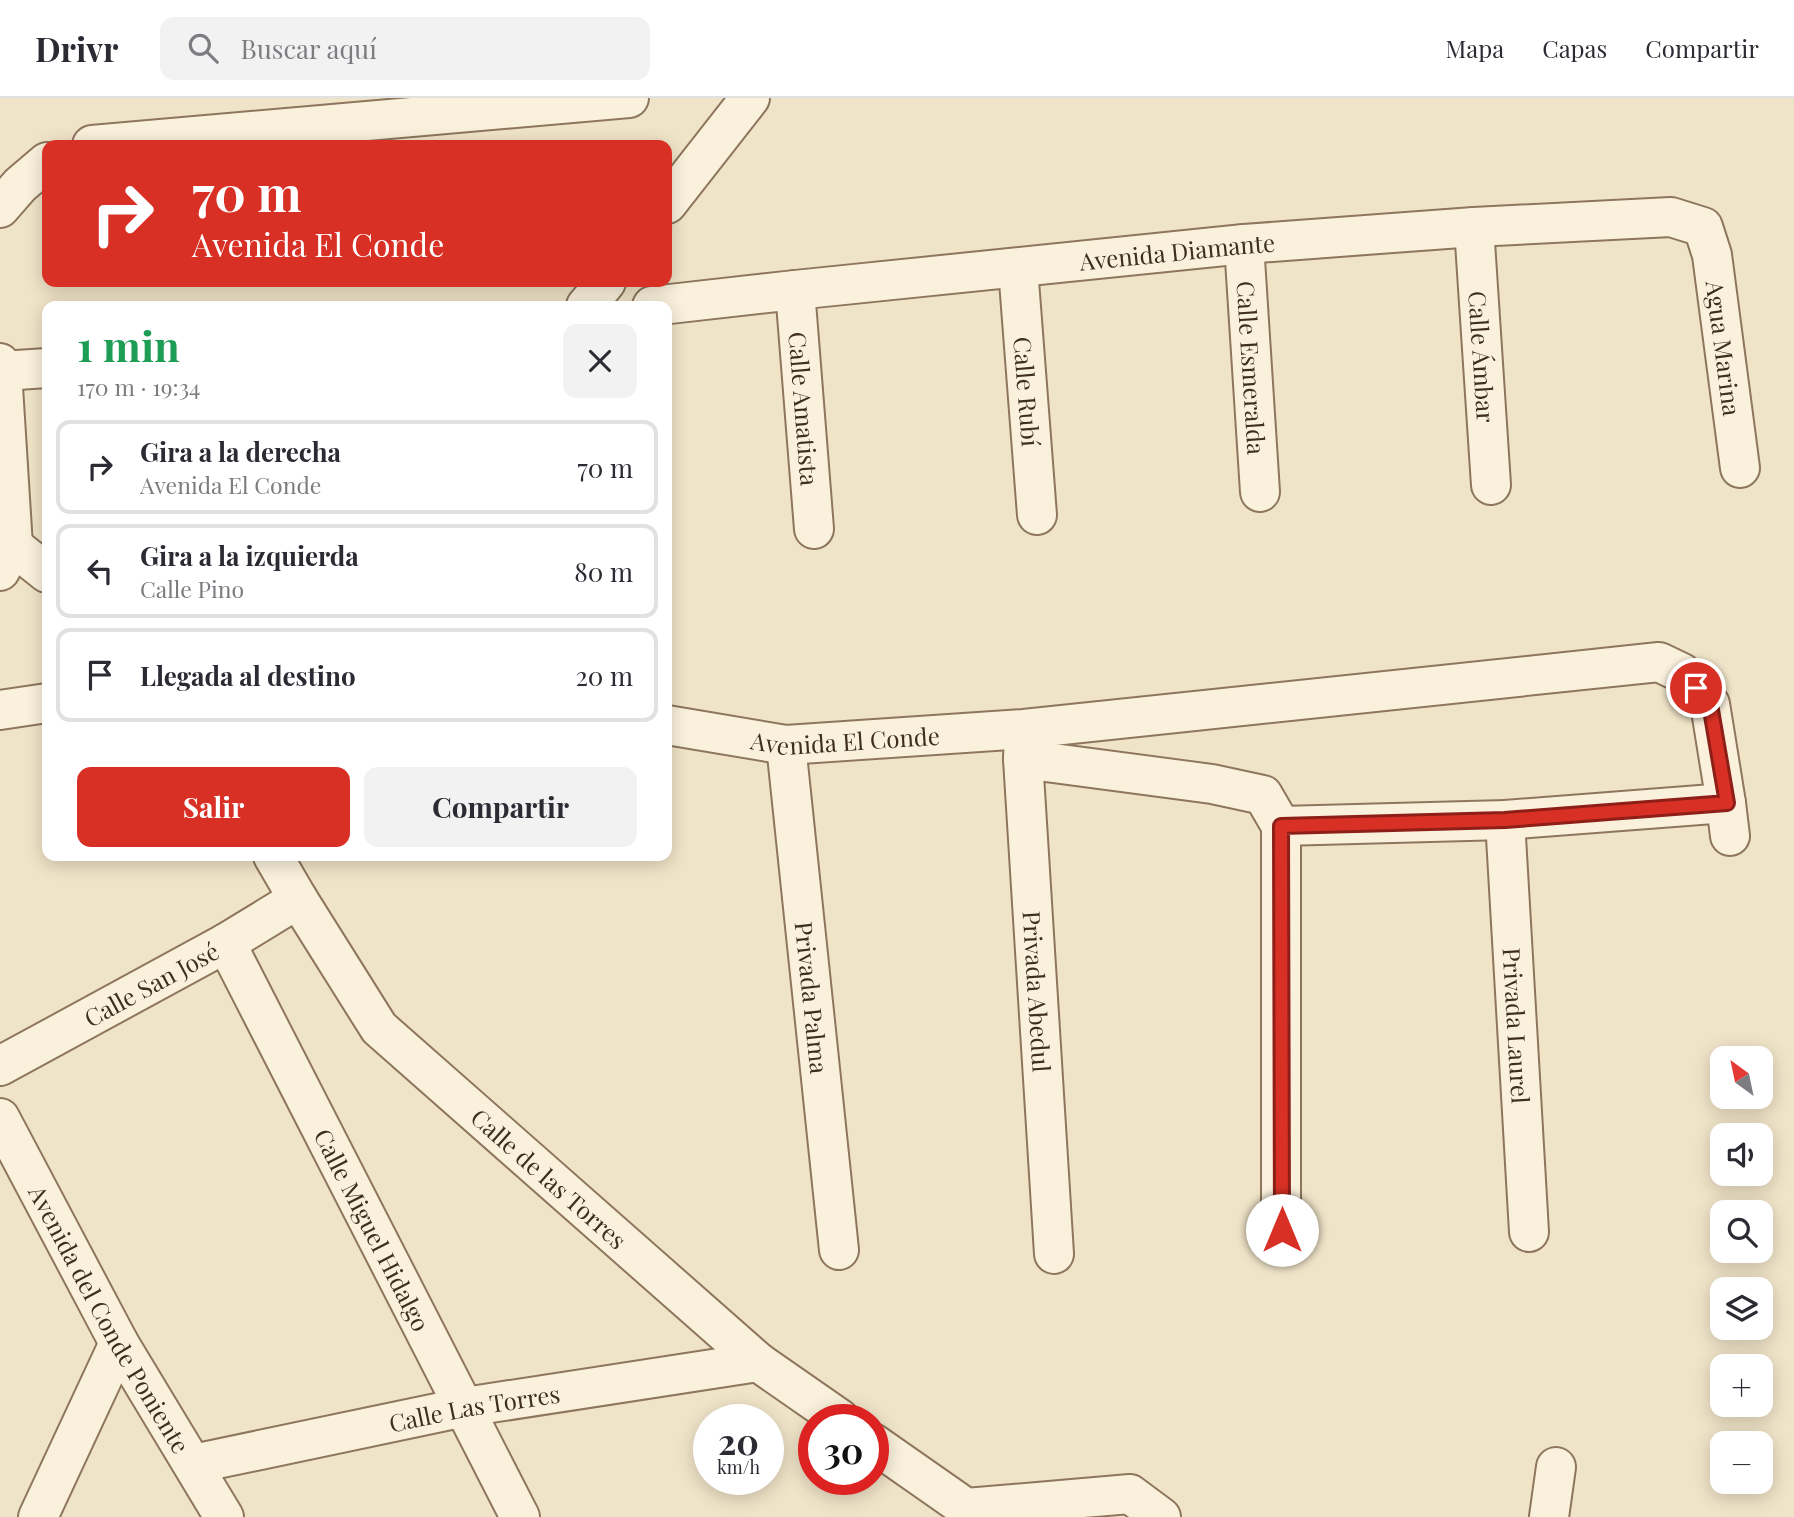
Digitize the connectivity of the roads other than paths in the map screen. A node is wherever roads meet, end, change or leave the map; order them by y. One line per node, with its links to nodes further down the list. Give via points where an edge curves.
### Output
1 (629, 98): 3 (street)
2 (750, 98): 5 (street)
3 (149, 140)
4 (42, 166): 6 (street)
5 (672, 198)
6 (0, 208)
7 (1703, 227): 8 (street, Avenida Diamante, via 1671,217); 17 (street, Agua Marina, via 1712,255)
8 (1474, 228): 9 (street, Avenida Diamante); 18 (street, Calle Ámbar)
9 (1244, 244): 10 (street, Avenida Diamante); 19 (street, Calle Esmeralda)
10 (1018, 268): 12 (street, Avenida Diamante); 20 (street, Calle Rubí)
11 (602, 287): 13 (street)
12 (795, 290): 14 (street, Avenida Diamante); 21 (street, Calle Amatista)
13 (590, 301)
14 (672, 304)
15 (1, 367): 16 (street); 22 (street)
16 (42, 368)
17 (1740, 468)
18 (1491, 485)
19 (1260, 492)
20 (1037, 515)
21 (814, 529)
22 (6, 558): 23 (street)
23 (42, 571)
24 (42, 704): 25 (street)
25 (0, 710)
26 (672, 726): 28 (street, Avenida El Conde)
27 (1024, 744): 28 (street, Avenida El Conde); 29 (street, Avenida El Conde, via 1212,784); 30 (street, Avenida El Conde, via 1660,662 1682,673 1710,704 1728,820); 39 (street, Privada Abedul)
28 (786, 745): 38 (street, Privada Palma)
29 (1272, 810): 30 (street, Avenida El Conde); 36 (street)
30 (1505, 820): 37 (street, Privada Laurel)
31 (276, 861): 32 (street, Calle de las Torres)
32 (298, 899): 33 (street, Calle San José); 41 (street, Calle de las Torres, via 379,1028)
33 (226, 943): 34 (street, Calle San José); 43 (street, Calle Miguel Hidalgo)
34 (0, 1066)
35 (0, 1118): 40 (street, Avenida del Conde Poniente)
36 (1282, 1230)
37 (1528, 1231)
38 (839, 1250)
39 (1054, 1254)
40 (119, 1343): 45 (street, Avenida del Conde Poniente); 48 (street)
41 (758, 1362): 42 (street, Calle de las Torres); 43 (street, Calle Las Torres)
42 (818, 1404)
43 (465, 1407): 45 (street, Calle Las Torres); 50 (street, Calle Miguel Hidalgo)
44 (889, 1454): 47 (street, via 966,1508)
45 (193, 1464): 49 (street, Avenida del Conde Poniente)
46 (1556, 1467): 52 (street)
47 (1125, 1505): 51 (street)
48 (38, 1517)
49 (224, 1517)
50 (520, 1517)
51 (1161, 1517)
52 (1549, 1517)

